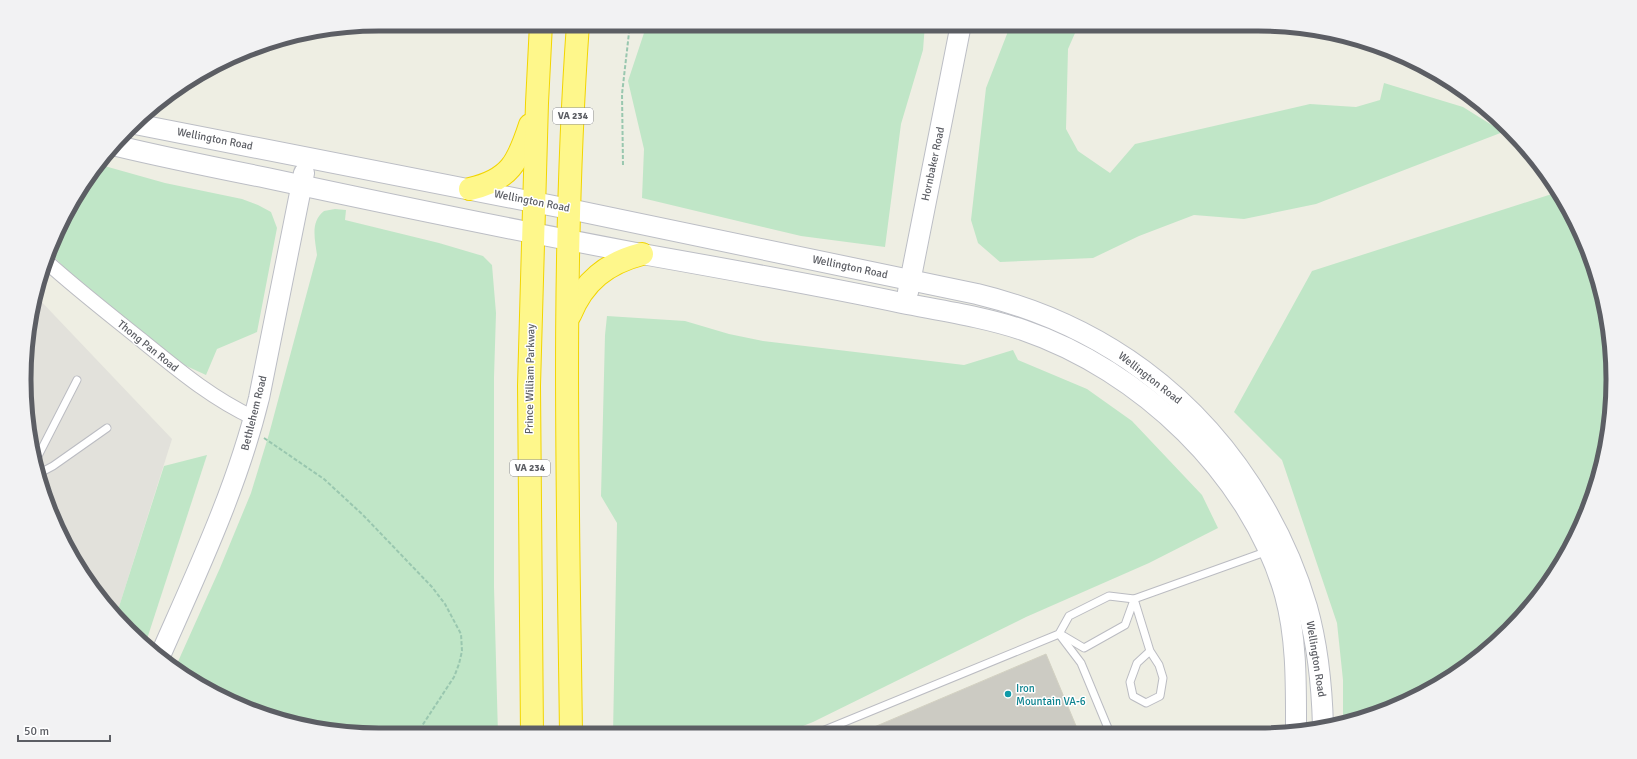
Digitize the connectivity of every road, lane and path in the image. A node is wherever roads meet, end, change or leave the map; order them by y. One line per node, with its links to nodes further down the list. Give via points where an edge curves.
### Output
1 (541, 31): 5 (highway, Prince William Parkway / VA 234)
2 (578, 31): 13 (highway, VA 234)
3 (629, 31): 9 (path, via 622,94)
4 (959, 31): 18 (main road, Hornbaker Road)
5 (536, 103): 11 (highway, via 516,161 497,179); 12 (highway, Prince William Parkway / VA 234)
6 (141, 125): 8 (main road, Wellington Road)
7 (120, 147): 10 (main road, Wellington Road)
8 (308, 157): 10 (main road, Bethlehem Road); 11 (main road, Wellington Road)
9 (623, 165)
10 (302, 186): 14 (main road, Wellington Road); 22 (main road, Bethlehem Road)
11 (470, 189): 12 (main road, Wellington Road)
12 (534, 202): 13 (main road, Wellington Road); 14 (highway, Prince William Parkway / VA 234)
13 (569, 209): 15 (highway, VA 234); 18 (main road, Wellington Road)
14 (533, 233): 15 (main road, Wellington Road); 34 (highway, Prince William Parkway / VA 234, via 529,386)
15 (569, 240): 16 (main road, Wellington Road); 20 (highway, VA 234)
16 (642, 254): 19 (main road, Wellington Road); 20 (highway, via 611,265 597,275 577,300)
17 (50, 265): 22 (street, Thong Pan Road, via 185,376)
18 (909, 279): 19 (main road, Hornbaker Road); 31 (main road, Wellington Road, via 997,299 1050,317 1082,332 1133,362 1170,392 1215,436 1241,470 1271,519 1300,584 1311,622 1318,662)
19 (907, 304): 26 (main road, Wellington Road, via 989,320 1023,330 1086,358 1119,378 1165,413 1196,443 1233,490)
20 (568, 322): 35 (highway, VA 234)
21 (77, 380): 24 (lane)
22 (253, 424): 30 (main road, Bethlehem Road, via 225,507); 33 (path, via 329,484 399,551 445,604 461,634 462,651 454,677)
23 (107, 428): 25 (lane)
24 (39, 453)
25 (43, 471)
26 (1269, 551): 27 (lane); 32 (main road, Wellington Road, via 1285,595 1292,630 1296,668)
27 (1134, 599): 28 (lane, via 1109,596 1069,616); 28 (lane, via 1125,625 1084,648); 29 (lane)
28 (1059, 634): 36 (lane); 37 (lane, via 1081,663)
29 (1150, 651): 29 (lane, via 1159,665 1163,678 1160,696 1146,703 1133,696 1130,682 1137,663)
30 (162, 652)
31 (1323, 721)
32 (1296, 726)
33 (421, 728)
34 (532, 728)
35 (572, 728)
36 (830, 728)
37 (1108, 728)

